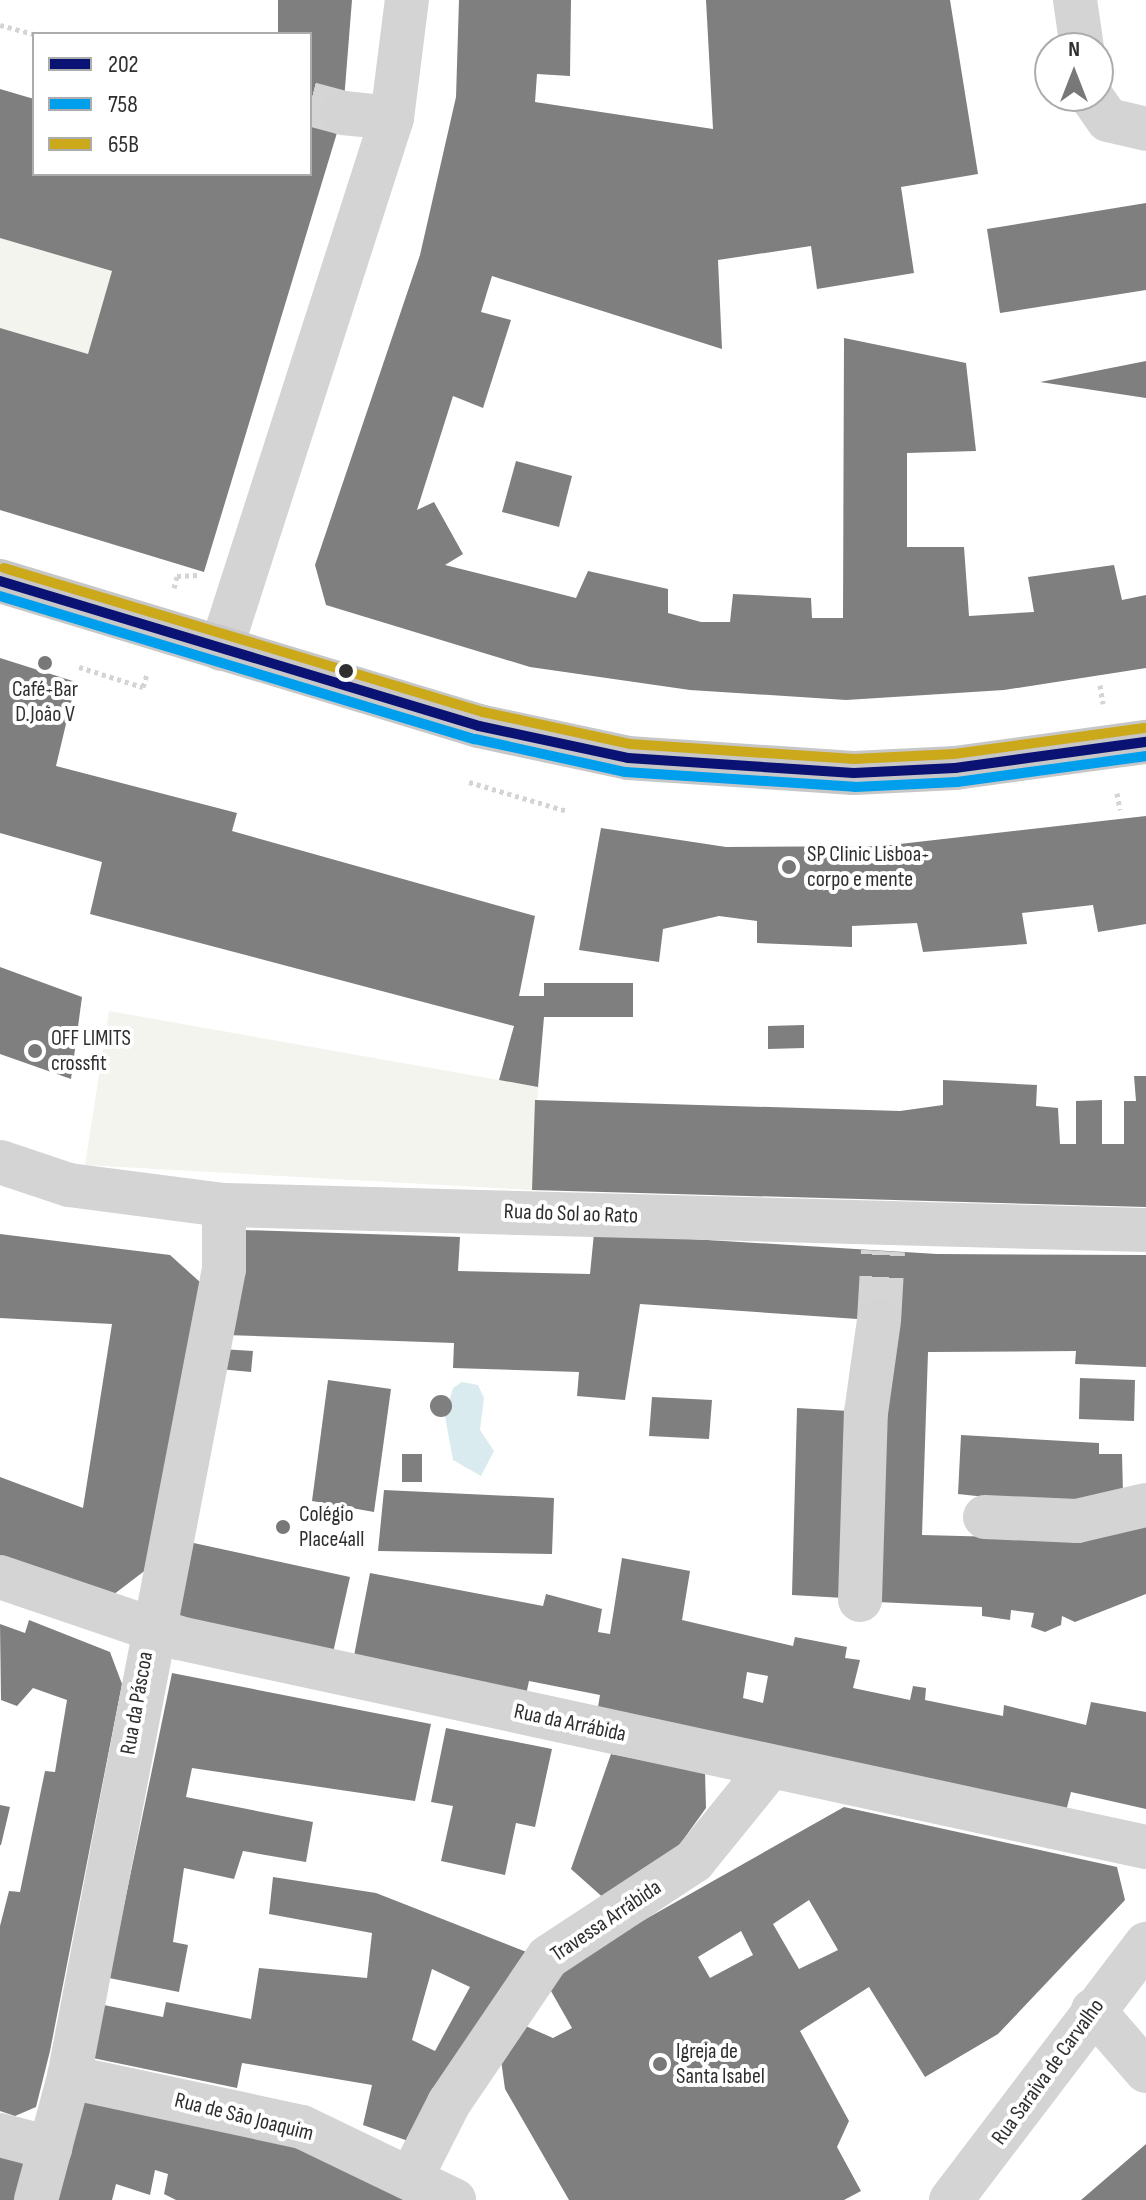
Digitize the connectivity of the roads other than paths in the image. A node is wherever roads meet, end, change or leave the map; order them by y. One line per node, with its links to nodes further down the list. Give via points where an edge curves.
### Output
1 (407, 0): 6 (street)
2 (1075, 0): 3 (street)
3 (1080, 32)
4 (1102, 112): 7 (street, via 1108,120)
5 (343, 113): 6 (street)
6 (392, 118): 9 (street)
7 (1146, 129)
8 (0, 581): 9 (main road)
9 (221, 649): 10 (main road, via 479,726 681,764 794,772 940,769)
10 (1146, 742)
11 (0, 1162): 12 (street, Rua do Sol ao Rato, via 69,1185)
12 (224, 1205): 13 (street, Rua do Sol ao Rato, via 884,1237); 19 (street, Rua da Páscoa, via 224,1269)
13 (1146, 1230)
14 (879, 1321): 18 (street, via 866,1413)
15 (1146, 1505): 16 (street, via 1077,1521)
16 (985, 1517)
17 (0, 1577): 19 (street, Rua da Arrábida)
18 (860, 1600)
19 (150, 1631): 20 (street, Rua da Arrábida); 25 (street, Rua da Páscoa)
20 (770, 1767): 21 (street, Rua da Arrábida); 28 (street, Travessa Arrábida, via 694,1861 548,1957 449,2103)
21 (1146, 1847)
22 (1146, 1944): 23 (street, Rua Saraiva de Carvalho)
23 (1093, 2010): 24 (street); 31 (street, Rua Saraiva de Carvalho)
24 (1146, 2071)
25 (69, 2077): 27 (street, Rua da Páscoa); 28 (street, Rua de São Joaquim, via 302,2127)
26 (0, 2135): 27 (street)
27 (50, 2148): 29 (street, Rua da Páscoa)
28 (413, 2174): 30 (street, Rua de São Joaquim)
29 (36, 2200)
30 (454, 2200)
31 (951, 2200)

